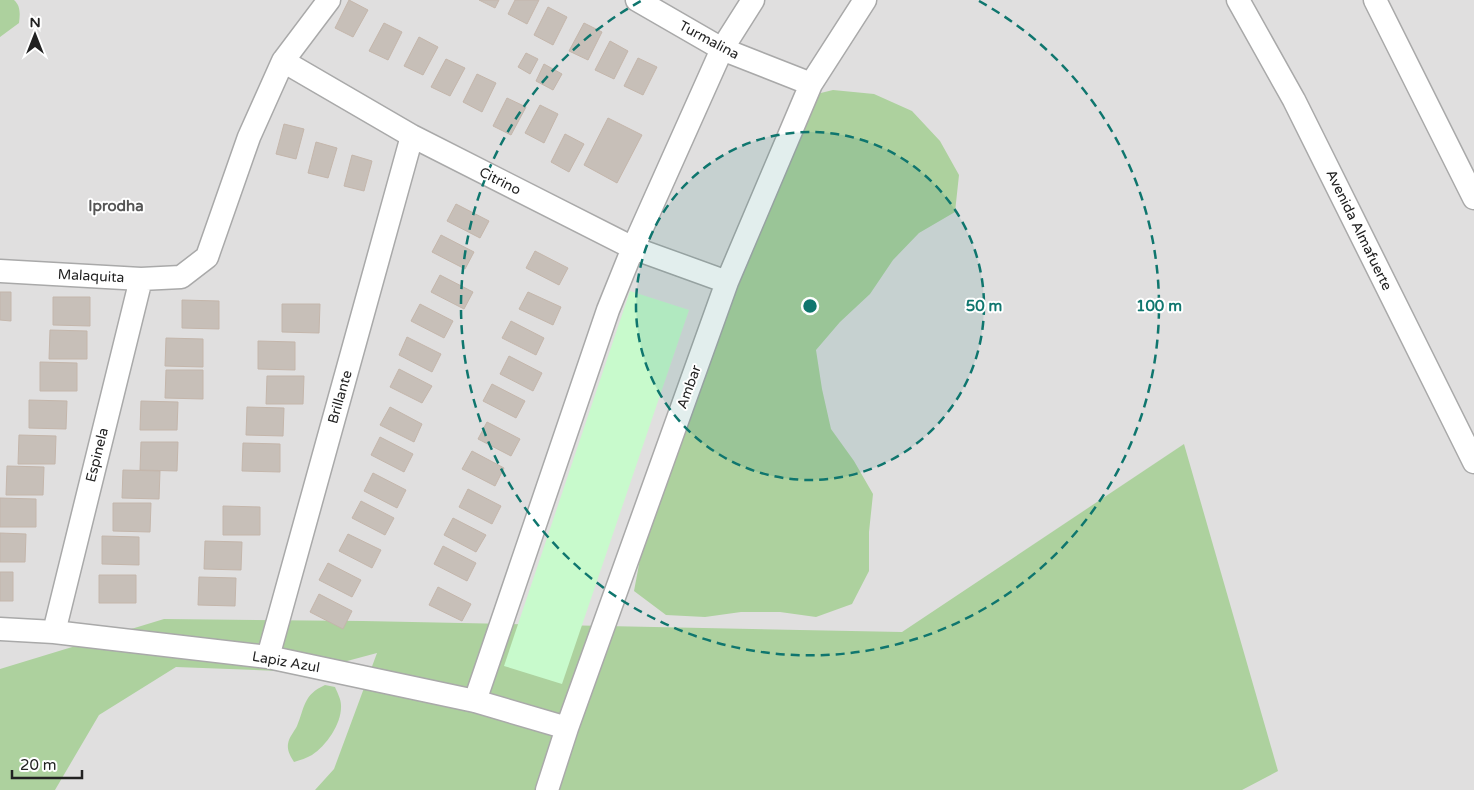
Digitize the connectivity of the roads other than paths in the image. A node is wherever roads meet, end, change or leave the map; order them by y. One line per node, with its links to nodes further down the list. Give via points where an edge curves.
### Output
1 (328, 0): 8 (street)
2 (637, 0): 7 (street, Turmalina)
3 (753, 0): 7 (street)
4 (866, 0): 9 (street, Ambar)
5 (1238, 0): 16 (street, Avenida Almafuerte, via 1294,100)
6 (1375, 0): 11 (street)
7 (722, 49): 9 (street, Turmalina); 12 (street)
8 (283, 61): 10 (street, Citrino); 14 (street, Malaquita, via 249,137 207,256 181,277)
9 (811, 84): 15 (street, Ambar)
10 (412, 136): 12 (street, Citrino); 19 (street, Brillante)
11 (1474, 198)
12 (633, 248): 15 (street, Citrino); 20 (street, via 608,310)
13 (0, 271): 14 (street, Malaquita)
14 (140, 279): 18 (street, Espinela)
15 (727, 282): 21 (street, Ambar)
16 (1474, 462)
17 (0, 629): 18 (street, Lapiz Azul)
18 (54, 632): 19 (street, Lapiz Azul)
19 (268, 657): 20 (street, Lapiz Azul)
20 (475, 701): 21 (street, Lapiz Azul)
21 (567, 728): 22 (street, Ambar)
22 (547, 790)

